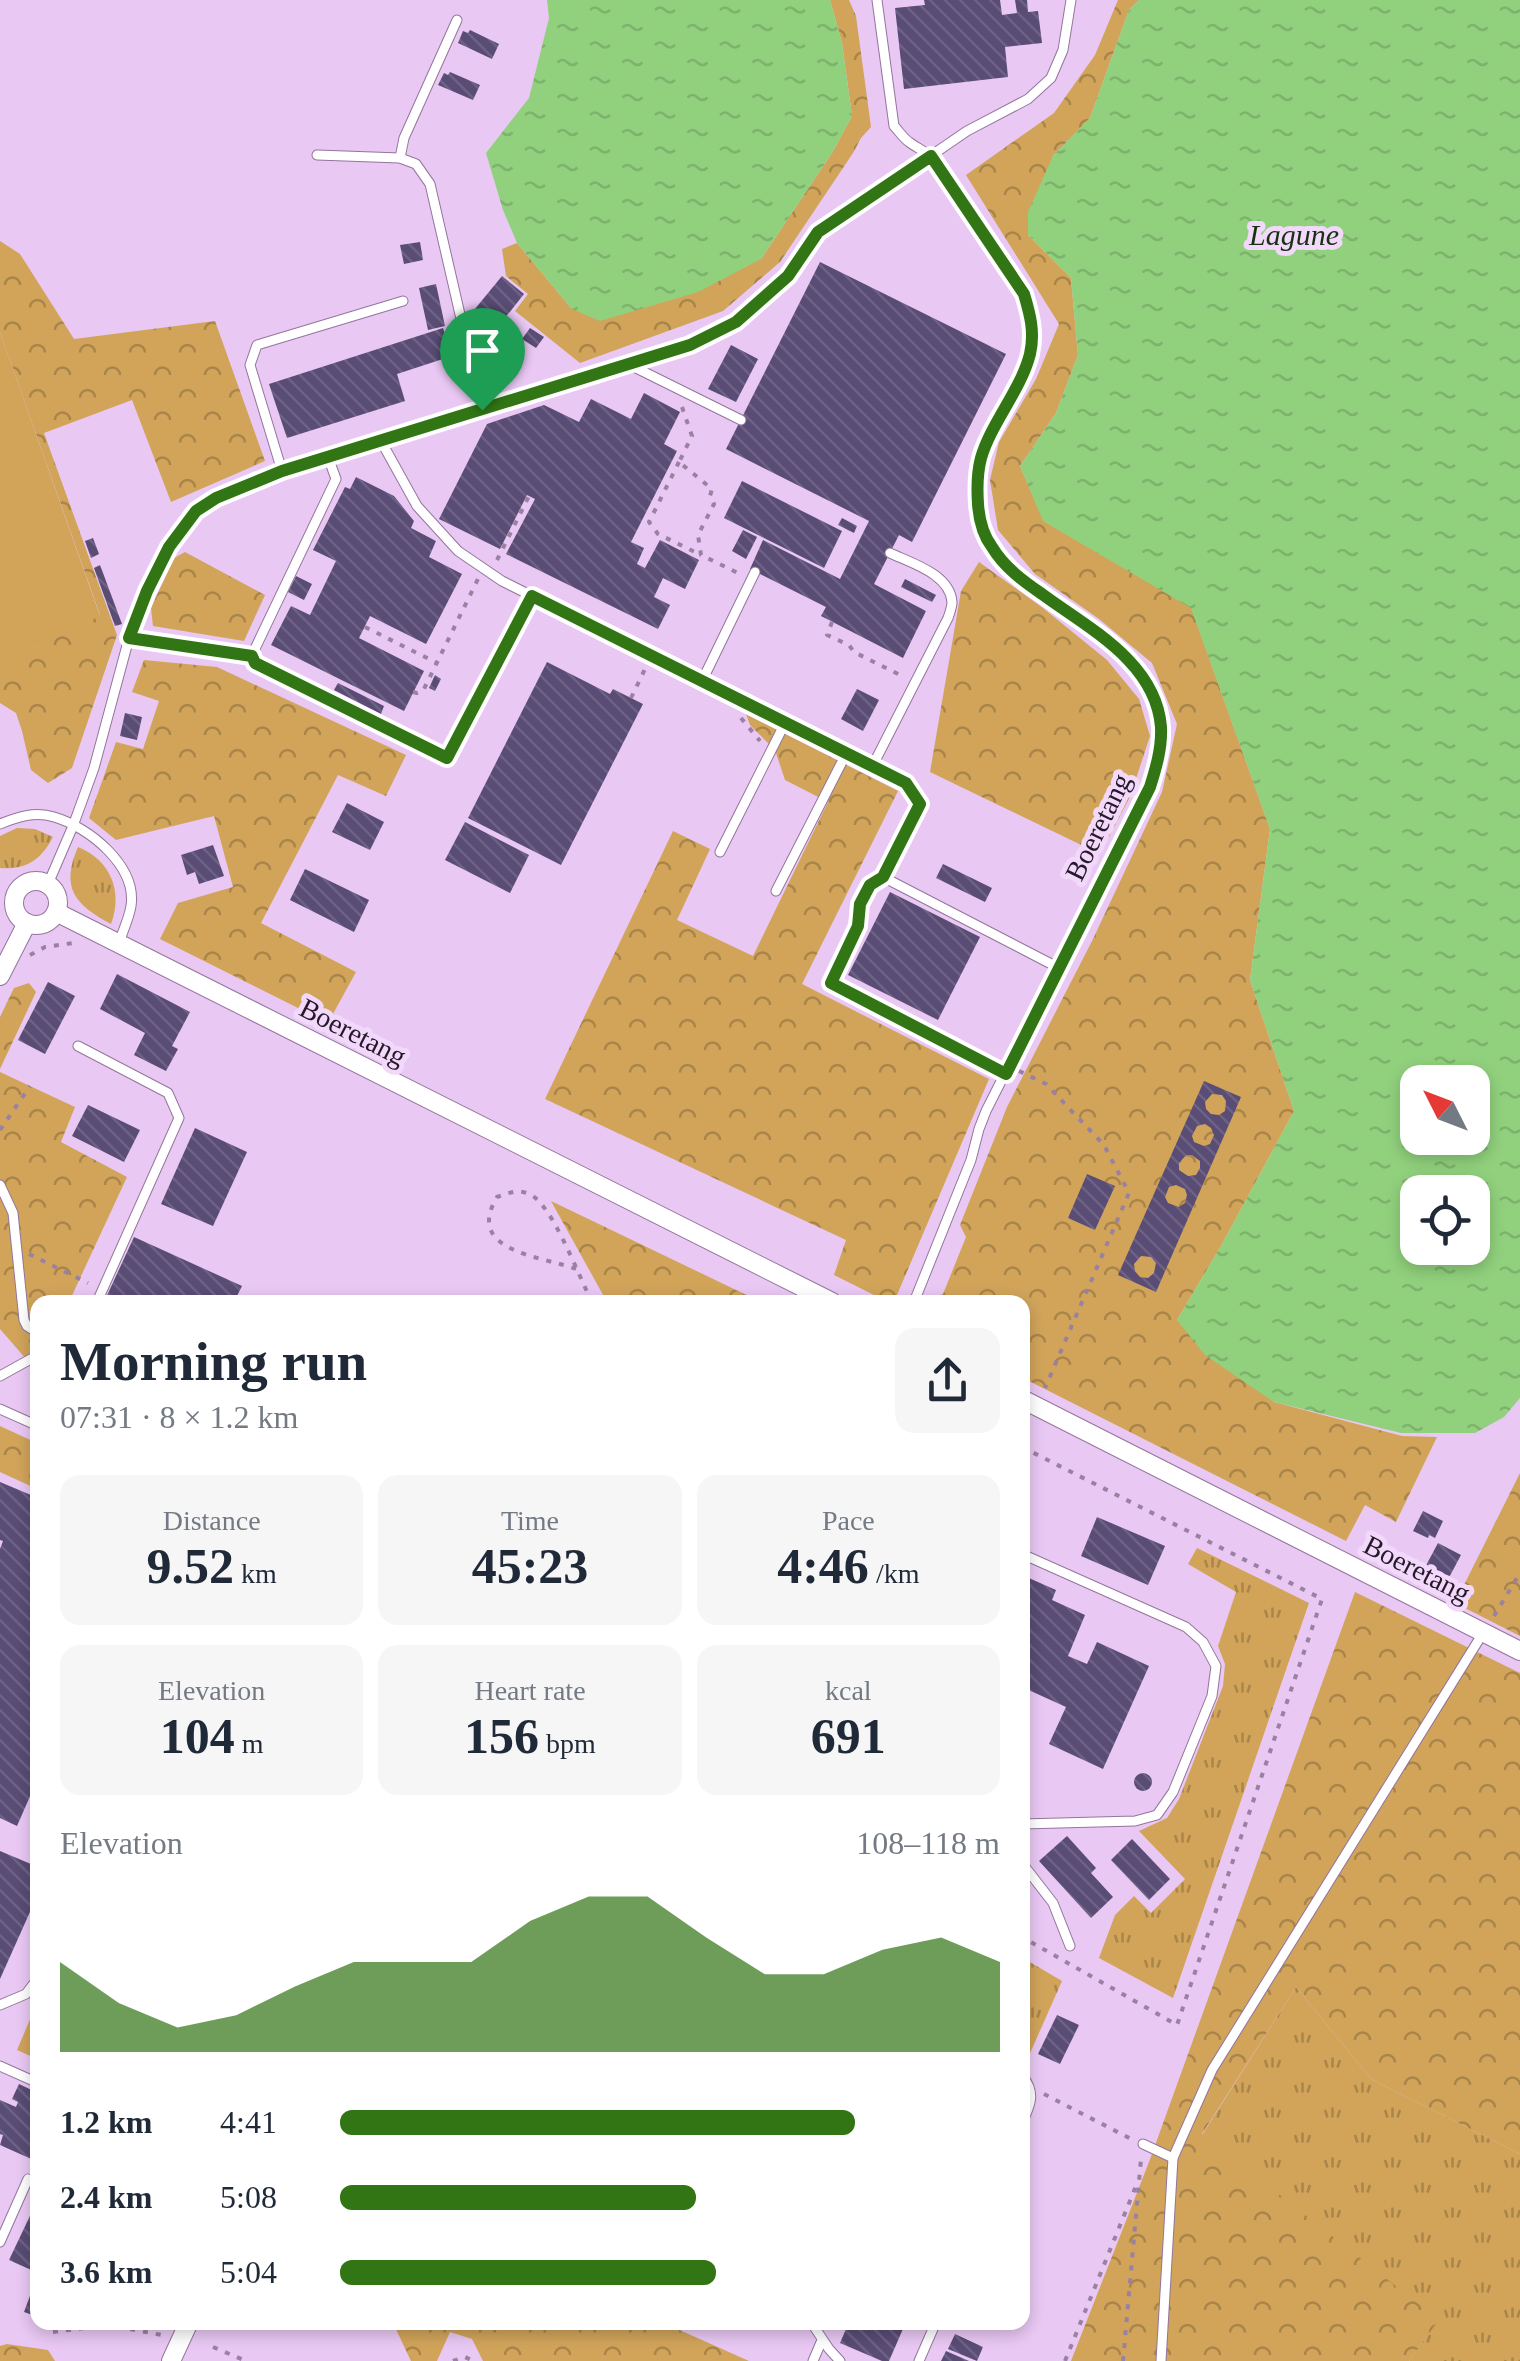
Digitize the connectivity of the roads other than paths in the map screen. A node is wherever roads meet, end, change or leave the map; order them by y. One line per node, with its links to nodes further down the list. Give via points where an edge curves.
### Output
1 (877, 0): 5 (lane, Boeretang, via 894,126)
2 (1070, 0): 5 (lane, via 1052,78)
3 (457, 20): 6 (lane)
4 (317, 155): 6 (lane)
5 (931, 156): 8 (lane, via 818,232 788,276 736,322); 33 (lane, Boeretang, via 1024,294 1031,318 1024,372 982,456 980,519 991,547 1016,575 1124,655 1144,680 1161,727 1150,787)
6 (400, 158): 9 (lane, via 416,164 430,184)
7 (403, 301): 13 (lane, via 256,345 250,365)
8 (628, 364): 9 (lane); 10 (lane)
9 (482, 410): 11 (lane)
10 (740, 420)
11 (382, 441): 12 (lane); 16 (lane, via 417,506 458,551)
12 (328, 457): 13 (lane); 18 (lane, via 336,479)
13 (282, 471): 17 (lane, via 196,511 169,547)
14 (890, 553): 22 (lane, via 934,575 952,602)
15 (754, 576): 19 (lane)
16 (532, 596): 18 (lane, via 447,758); 19 (lane)
17 (129, 638): 18 (lane); 24 (lane)
18 (252, 656)
19 (702, 681): 20 (lane)
20 (785, 723): 21 (lane); 25 (lane)
21 (846, 754): 22 (lane); 29 (lane)
22 (872, 767): 26 (lane, via 906,783 920,804)
23 (0, 824): 24 (lane, via 24,815 52,816)
24 (74, 826): 27 (lane); 32 (lane, via 112,852 126,876 132,904)
25 (720, 852)
26 (883, 877): 33 (lane); 36 (lane, via 860,904 858,926 831,983)
27 (48, 884): 28 (street); 30 (street, via 58,900)
28 (9, 887): 31 (street)
29 (776, 891)
30 (56, 912): 31 (street, via 45,922); 32 (street, Boeretang)
31 (27, 922): 34 (street)
32 (118, 944): 39 (street, Boeretang)
33 (1059, 968): 36 (lane, Boeretang)
34 (0, 976)
35 (78, 1046): 38 (lane, via 168,1093 179,1118)
36 (1008, 1070): 40 (lane, Boeretang, via 978,1129)
37 (0, 1186): 41 (lane, via 13,1213)
38 (100, 1295)
39 (818, 1295)
40 (917, 1295)
41 (30, 1328)
42 (30, 1359): 43 (lane)
43 (0, 1376)
44 (1030, 1403): 48 (street, Boeretang)
45 (0, 1410): 46 (lane)
46 (30, 1423)
47 (1030, 1558): 50 (lane, via 1186,1627 1216,1666 1212,1696 1157,1815)
48 (1483, 1633): 49 (street, Boeretang); 58 (lane, via 1212,2070)
49 (1520, 1651)
50 (1030, 1824)
51 (1030, 1873): 52 (lane, via 1053,1903)
52 (1070, 1946)
53 (30, 1989): 54 (lane)
54 (0, 2004)
55 (0, 2066): 56 (lane)
56 (30, 2079)
57 (1143, 2144): 58 (lane)
58 (1174, 2158): 69 (lane)
59 (30, 2180): 60 (lane)
60 (0, 2242)
61 (185, 2330): 65 (street)
62 (816, 2330): 64 (lane)
63 (933, 2330): 68 (lane)
64 (822, 2340): 66 (lane); 67 (lane)
65 (171, 2361)
66 (814, 2361)
67 (840, 2361)
68 (919, 2361)
69 (1161, 2361)

